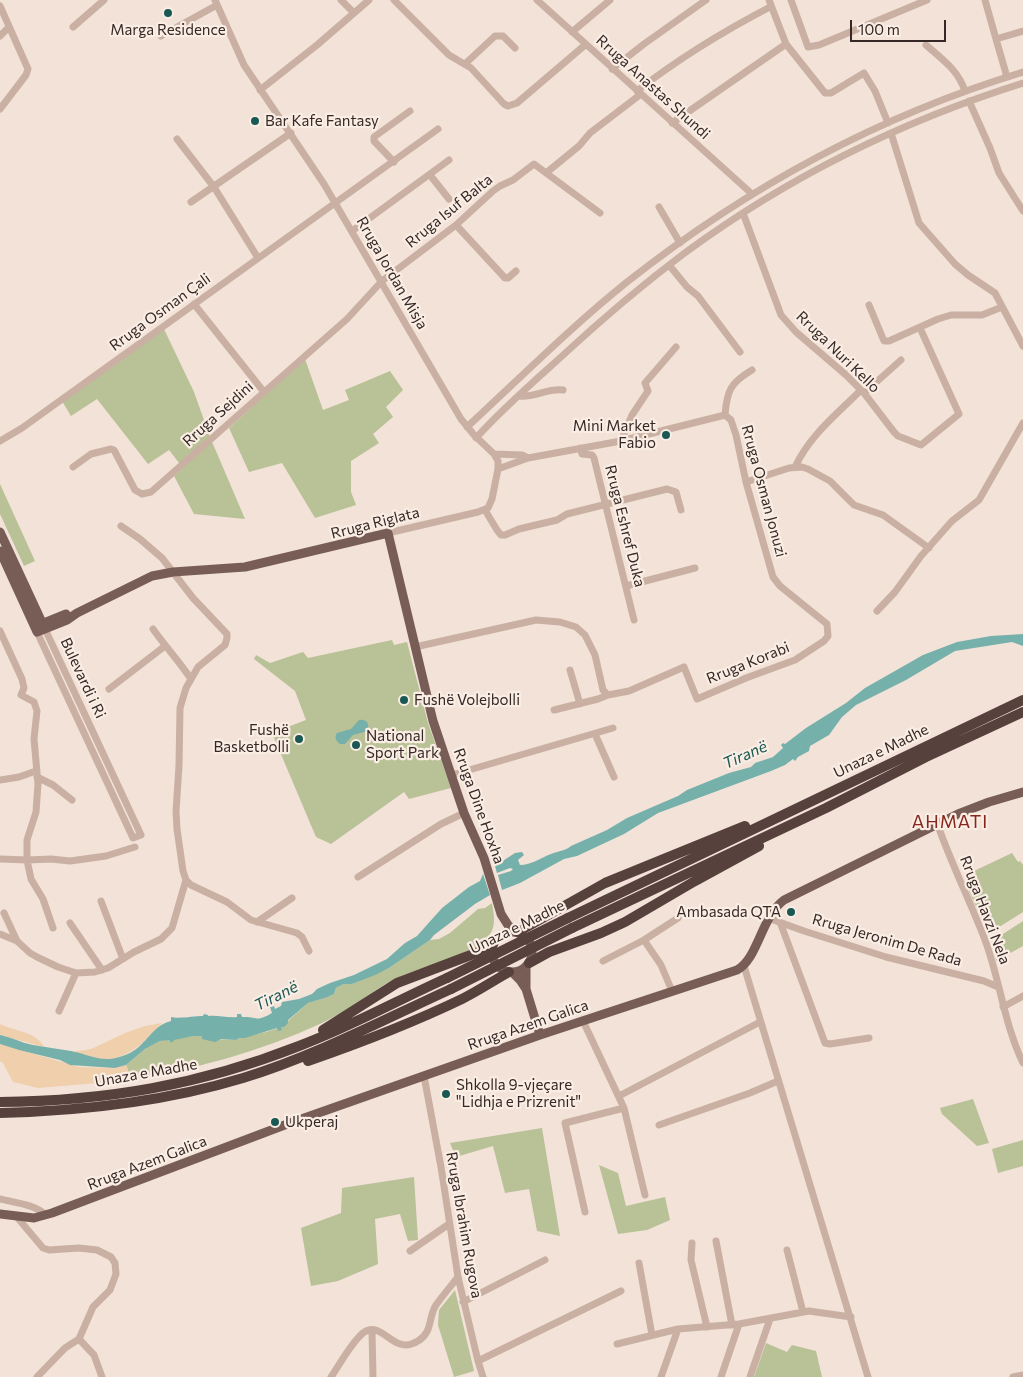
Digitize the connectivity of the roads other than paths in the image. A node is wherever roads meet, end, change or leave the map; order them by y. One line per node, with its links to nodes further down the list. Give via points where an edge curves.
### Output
1 (104, 0): 16 (street)
2 (341, 0): 14 (street)
3 (369, 0): 14 (street)
4 (394, 0): 26 (street, via 449,55)
5 (537, 0): 18 (street, Rruga Anastas Shundi)
6 (610, 0): 18 (street)
7 (706, 0): 27 (street)
8 (791, 0): 9 (street, via 808,47)
9 (926, 0)
10 (985, 0): 21 (street)
11 (216, 3): 20 (street); 31 (street, Rruga Jordan Misja, via 241,59)
12 (770, 3): 23 (street); 33 (street, via 669,68)
13 (0, 6): 15 (street)
14 (354, 13): 31 (street)
15 (9, 27): 19 (street); 35 (street, via 28,69)
16 (73, 27)
17 (1023, 31): 21 (street)
18 (572, 32): 22 (street, Rruga Anastas Shundi)
19 (0, 36)
20 (161, 36)
21 (996, 39): 29 (street)
22 (585, 44): 26 (street, via 517,102 508,106); 27 (street, Rruga Anastas Shundi)
23 (786, 44): 37 (street); 38 (street, via 826,94 864,72)
24 (926, 45): 32 (street, via 953,68)
25 (515, 48): 26 (street, via 503,36 495,36)
26 (466, 64)
27 (612, 69): 33 (street, Rruga Anastas Shundi)
28 (1023, 72): 29 (street)
29 (1007, 76): 32 (street)
30 (1023, 83): 34 (street)
31 (260, 90): 41 (street, Rruga Jordan Misja)
32 (965, 91): 38 (street)
33 (639, 93): 37 (street, Rruga Anastas Shundi); 45 (street)
34 (969, 101): 40 (street); 53 (street, via 998,173)
35 (0, 109)
36 (410, 111): 44 (street, via 374,137)
37 (672, 123): 48 (street, Rruga Anastas Shundi)
38 (888, 123): 48 (street, via 821,154)
39 (438, 130): 44 (street, Rruga Osman Çali)
40 (891, 133): 54 (street); 65 (street, via 919,222 955,264 995,293)
41 (291, 134): 47 (street); 51 (street, Rruga Jordan Misja)
42 (177, 139): 47 (street)
43 (449, 160): 46 (street)
44 (394, 162): 51 (street, Rruga Osman Çali)
45 (546, 173): 55 (street); 56 (street, Rruga Isuf Balta, via 534,164 493,191)
46 (430, 175): 49 (street); 57 (street)
47 (214, 187): 50 (street); 59 (street)
48 (752, 194): 58 (street)
49 (449, 198)
50 (191, 202)
51 (336, 204): 57 (street, Rruga Jordan Misja); 59 (street, Rruga Osman Çali)
52 (658, 207): 58 (street)
53 (1023, 210)
54 (743, 212): 60 (street); 73 (street, Rruga Nuri Kello, via 781,315)
55 (600, 213)
56 (456, 225): 61 (street, via 505,278); 62 (street, Rruga Isuf Balta)
57 (352, 231): 62 (street, Rruga Jordan Misja)
58 (680, 243): 78 (street, via 604,302)
59 (258, 258): 63 (street, Rruga Osman Çali)
60 (669, 265): 69 (street, via 698,296); 75 (street, via 615,308)
61 (516, 271)
62 (382, 281): 74 (street, Rruga Sejdini, via 347,319); 78 (street, Rruga Jordan Misja)
63 (194, 304): 74 (street); 80 (street, Rruga Osman Çali)
64 (869, 305): 66 (street, via 884,341)
65 (1002, 307): 66 (street, via 982,315 951,315); 67 (street)
66 (920, 328): 73 (street, Rruga Nuri Kello, via 959,414 921,445 898,436)
67 (1023, 346)
68 (676, 347): 81 (street, via 644,384 648,392 632,415)
69 (740, 352)
70 (902, 360): 73 (street)
71 (752, 370): 76 (street, via 731,386)
72 (562, 390): 75 (street)
73 (863, 391): 86 (street, via 814,437)
74 (264, 392): 85 (street, Rruga Sejdini, via 146,494 135,490 114,450 91,454)
75 (519, 396): 79 (street)
76 (725, 415): 81 (street, Rruga Osman Jonuzi); 88 (street, Rruga Osman Jonuzi, via 731,420 736,435)
77 (1023, 423): 95 (street, via 979,500 952,521)
78 (467, 427): 79 (street)
79 (476, 438): 83 (street)
80 (0, 441)
81 (621, 441): 82 (street, Rruga Osman Jonuzi)
82 (580, 448): 84 (street, Rruga Osman Jonuzi); 89 (street, Rruga Eshref Duka, via 582,454 594,458)
83 (494, 454): 84 (street, Rruga Osman Jonuzi); 87 (street)
84 (528, 458): 87 (street, Rruga Osman Jonuzi)
85 (73, 467)
86 (795, 467): 88 (street); 95 (street, via 808,468 830,481 854,505 883,515)
87 (498, 468): 90 (street, via 490,505)
88 (746, 482): 105 (street, Rruga Osman Jonuzi, via 773,577 825,621)
89 (605, 504): 90 (street, via 505,535 497,530); 91 (street, via 671,489 676,492); 99 (street, Rruga Eshref Duka)
90 (485, 510): 94 (street, Rruga Riglata)
91 (681, 510)
92 (121, 526): 98 (street, via 152,549)
93 (0, 532): 102 (main road, Bulevardi i Ri)
94 (388, 534): 98 (main road, Rruga Riglata, via 245,567); 107 (main road, Rruga Dine Hoxha)
95 (929, 548): 100 (street)
96 (0, 551): 102 (main road, Bulevardi i Ri)
97 (696, 568): 99 (street)
98 (173, 572): 102 (main road, Rruga Riglata, via 142,580 67,620); 109 (street, via 227,634 224,644 198,666)
99 (626, 586): 101 (street, Rruga Eshref Duka)
100 (877, 611)
101 (634, 620)
102 (40, 628): 102 (street, Bulevardi i Ri, via 133,838 141,835)
103 (154, 629): 106 (street)
104 (0, 631): 119 (street, via 22,679 24,688 20,695 36,706)
105 (828, 632): 111 (street, Rruga Korabi, via 824,641 795,660 697,699 684,667)
106 (165, 646): 109 (street); 110 (street)
107 (415, 647): 111 (street, via 536,620 560,622 576,627 585,635 603,690); 120 (main road, Rruga Dine Hoxha, via 428,703)
108 (570, 670): 113 (street)
109 (191, 679): 132 (street, via 180,708 176,811 178,843)
110 (109, 689)
111 (608, 696): 113 (street)
112 (1023, 700): 118 (highway, Unaza e Madhe)
113 (580, 704): 114 (street)
114 (554, 710)
115 (1023, 712): 123 (highway, Unaza e Madhe)
116 (614, 728): 117 (street)
117 (595, 734): 120 (street); 121 (street)
118 (873, 772): 143 (highway, via 605,883); 169 (highway, Unaza e Madhe, bridge, via 320,1037 232,1070)
119 (36, 774): 122 (street); 125 (street); 130 (street, via 36,812 27,840)
120 (452, 775): 126 (main road, Rruga Dine Hoxha)
121 (614, 777)
122 (0, 780)
123 (878, 782): 151 (highway, via 625,922 549,952); 171 (highway, Unaza e Madhe, bridge, via 329,1045 234,1081)
124 (1023, 792): 127 (main road, via 976,806)
125 (72, 800)
126 (464, 813): 131 (street); 135 (main road, Rruga Dine Hoxha, via 484,858)
127 (937, 823): 138 (main road, via 799,891 777,905); 156 (street, Rruga Havzi Nela, via 985,940)
128 (135, 847): 130 (street, via 106,856 70,861)
129 (1, 859): 130 (street)
130 (26, 860): 142 (street)
131 (358, 877)
132 (186, 880): 139 (street); 149 (street, via 172,928 161,939)
133 (292, 898): 139 (street)
134 (101, 902): 149 (street)
135 (500, 909): 143 (main road, Rruga Dine Hoxha, via 508,925); 145 (main road, Rruga Dine Hoxha)
136 (4, 913): 147 (street)
137 (678, 918): 146 (street)
138 (768, 918): 140 (street, Rruga Jeronim De Rada); 152 (main road)
139 (257, 922): 148 (street, via 297,933)
140 (780, 922): 156 (street, Rruga Jeronim De Rada); 165 (street, via 825,1044)
141 (70, 923): 153 (street)
142 (53, 928)
143 (516, 932): 145 (main road, via 504,933); 151 (main road, Rruga Dine Hoxha, via 527,938 531,946)
144 (0, 934): 147 (street)
145 (496, 940): 154 (main road, Rruga Dine Hoxha, via 491,950 494,961 501,969); 169 (highway, via 476,953 397,983 305,1038 230,1066)
146 (644, 940): 150 (street); 158 (street, via 661,965)
147 (17, 941): 155 (street, via 30,953)
148 (309, 951)
149 (123, 959): 153 (street)
150 (603, 961)
151 (528, 964): 154 (main road, via 521,970); 157 (main road, Rruga Dine Hoxha)
152 (744, 966): 158 (main road, Rruga Azem Galica); 163 (street)
153 (102, 970): 155 (street)
154 (510, 972): 157 (main road, Rruga Dine Hoxha); 171 (highway, via 460,999 370,1039 245,1083 188,1097)
155 (76, 973): 161 (street)
156 (998, 987): 160 (street, Rruga Havzi Nela)
157 (526, 989): 164 (main road, Rruga Dine Hoxha)
158 (672, 991): 162 (main road, Rruga Azem Galica)
159 (1023, 996): 160 (street)
160 (1002, 1007): 166 (street, Rruga Havzi Nela)
161 (59, 1011)
162 (582, 1021): 164 (main road, Rruga Azem Galica); 170 (street)
163 (760, 1022): 168 (street); 170 (street)
164 (540, 1035): 167 (main road, Rruga Azem Galica)
165 (869, 1038)
166 (1023, 1063)
167 (424, 1076): 180 (main road, Rruga Azem Galica); 182 (street, Rruga Ibrahim Rugova)
168 (778, 1081): 175 (street); 193 (street)
169 (150, 1089): 172 (highway, Unaza e Madhe, via 102,1097)
170 (619, 1096): 173 (street)
171 (163, 1098): 174 (highway, Unaza e Madhe, via 76,1110)
172 (0, 1102)
173 (624, 1108): 176 (street); 178 (street, via 564,1123)
174 (0, 1113)
175 (659, 1125)
176 (645, 1195)
177 (0, 1199): 180 (street, via 41,1210)
178 (585, 1212)
179 (0, 1214): 181 (main road, Rruga Azem Galica)
180 (46, 1215): 181 (main road, Rruga Azem Galica, via 34,1218)
181 (16, 1216): 200 (street, via 43,1248 97,1250 111,1257 115,1264 116,1274 110,1290 93,1307)
182 (449, 1224): 186 (street); 189 (street, Rruga Ibrahim Rugova)
183 (716, 1241): 195 (street)
184 (692, 1243): 196 (street, via 691,1260)
185 (787, 1250): 192 (street)
186 (410, 1252)
187 (545, 1260): 191 (street)
188 (639, 1263): 199 (street)
189 (458, 1277): 191 (street, Rruga Ibrahim Rugova); 198 (street, via 435,1306 432,1322 419,1341 402,1346 380,1331)
190 (621, 1291): 202 (street)
191 (463, 1302): 202 (street, Rruga Ibrahim Rugova)
192 (803, 1312): 193 (street); 194 (street)
193 (850, 1316): 212 (street)
194 (770, 1319): 195 (street); 211 (street)
195 (736, 1325): 196 (street); 210 (street)
196 (706, 1326): 197 (street)
197 (678, 1329): 199 (street); 209 (street)
198 (372, 1330): 206 (street, via 358,1339); 207 (street)
199 (652, 1335): 201 (street)
200 (79, 1339): 204 (street, via 65,1348); 205 (street, via 94,1356)
201 (617, 1344)
202 (478, 1361): 208 (street, Rruga Ibrahim Rugova)
203 (1023, 1375): 213 (street)
204 (37, 1377)
205 (102, 1377)
206 (331, 1377)
207 (373, 1377)
208 (483, 1377)
209 (661, 1377)
210 (721, 1377)
211 (750, 1377)
212 (868, 1377)
213 (1013, 1377)

